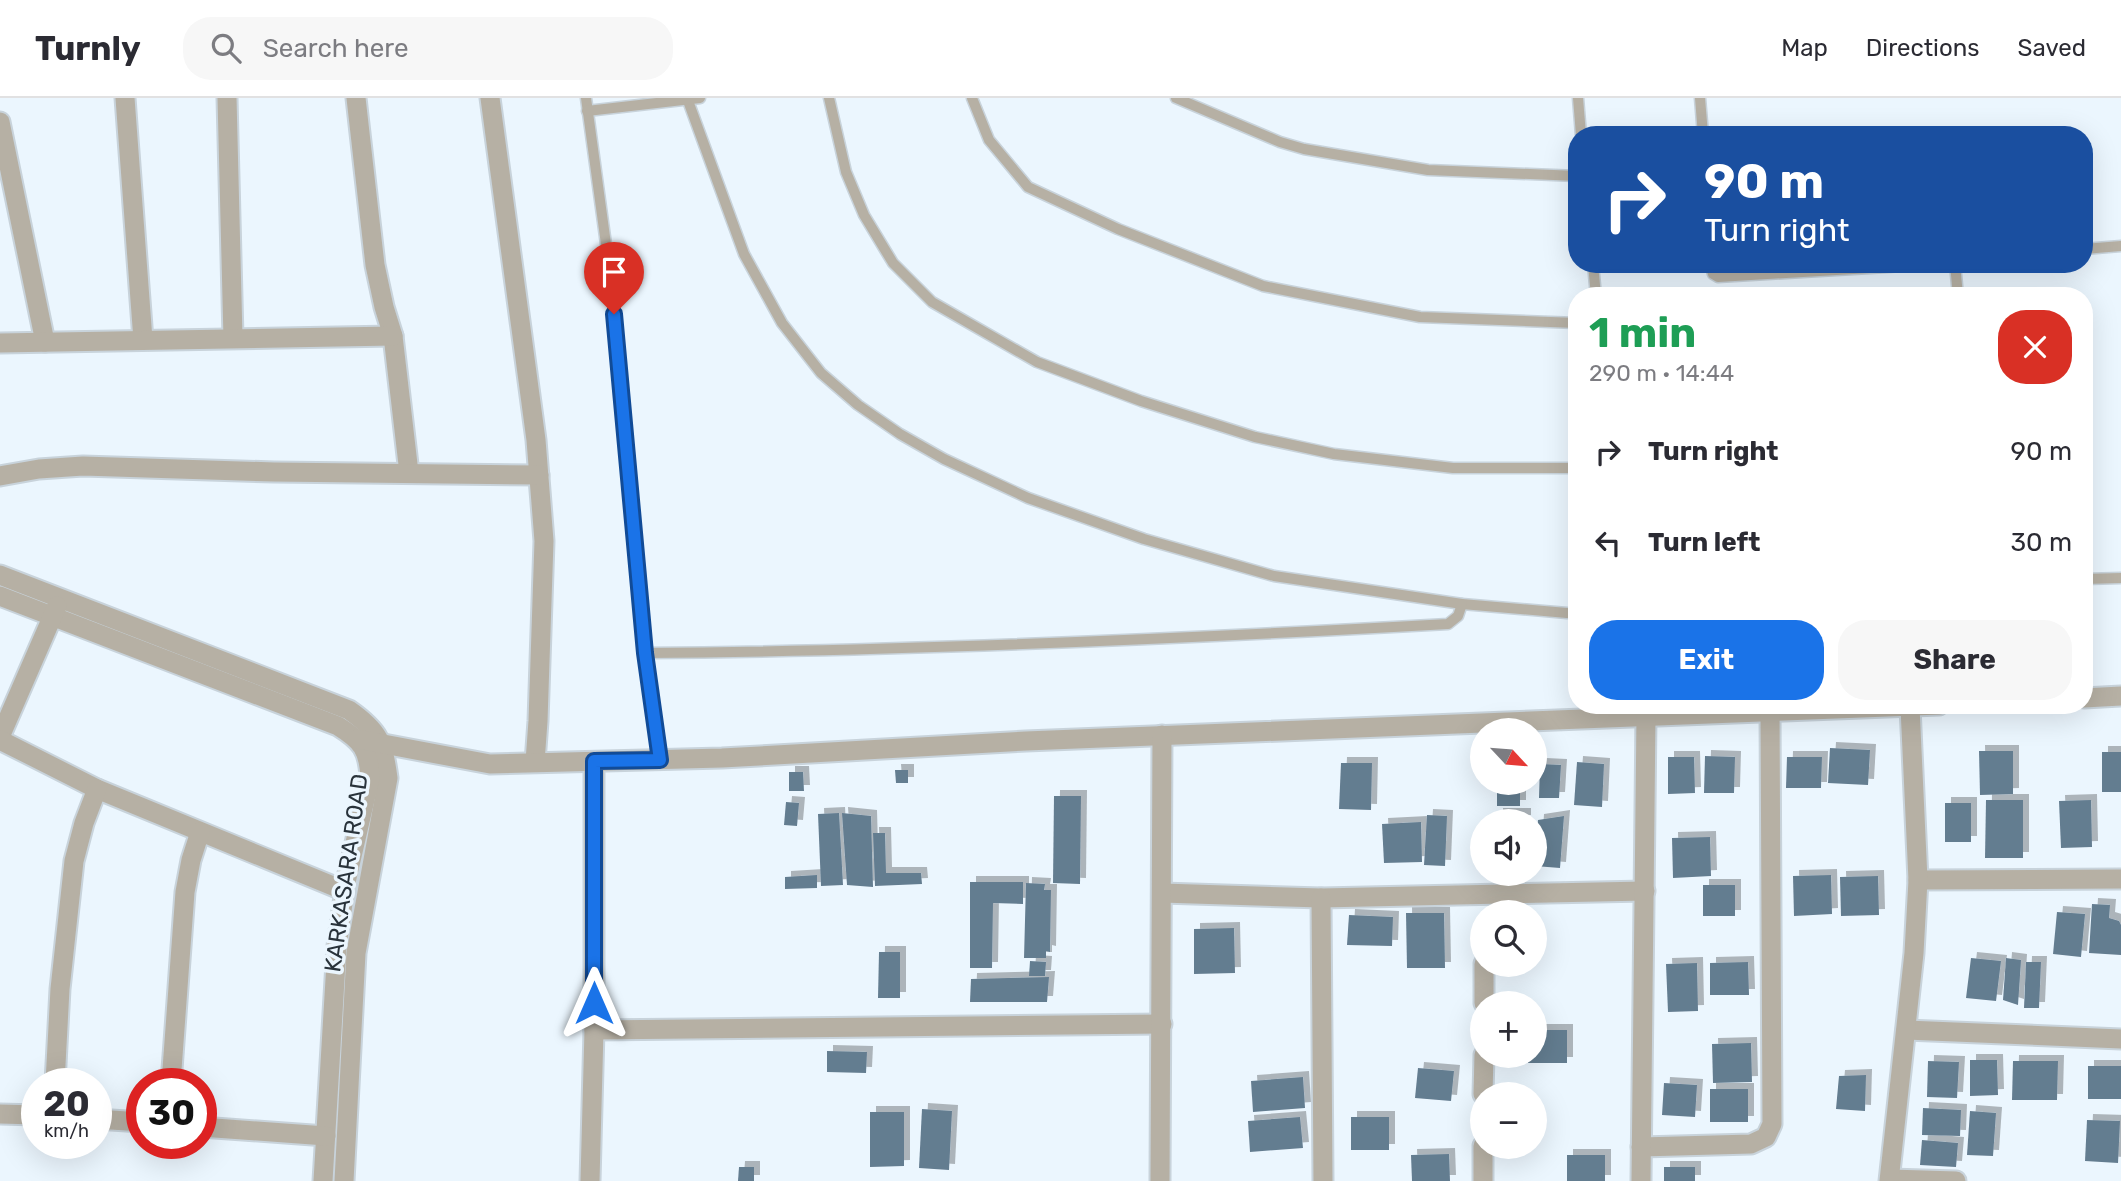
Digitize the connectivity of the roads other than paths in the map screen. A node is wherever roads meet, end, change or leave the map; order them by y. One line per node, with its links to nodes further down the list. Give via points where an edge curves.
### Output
1 (125, 98): 25 (street)
2 (227, 98): 24 (street)
3 (356, 98): 23 (street, via 375,265)
4 (491, 98): 30 (street)
5 (586, 98): 13 (lane)
6 (700, 98): 12 (lane)
7 (829, 98): 28 (lane, via 846,172 864,215 893,263 932,302 1037,362 1255,437 1334,454 1452,468)
8 (971, 98): 22 (lane, via 989,140 1028,187 1118,229 1263,286 1420,317)
9 (1176, 98): 17 (lane, via 1304,149 1428,170)
10 (1578, 98): 15 (lane)
11 (1700, 98): 16 (lane)
12 (687, 99): 13 (lane); 36 (lane, via 744,254 782,323 821,373 900,434 1028,498 1144,539 1274,576)
13 (587, 111): 39 (lane, via 612,289)
14 (0, 122): 26 (street)
15 (1580, 126)
16 (1702, 126)
17 (1568, 176)
18 (2121, 246): 19 (lane)
19 (2093, 248)
20 (1713, 273): 21 (lane, via 1718,277)
21 (1785, 273)
22 (1568, 323)
23 (393, 336): 24 (street); 29 (street)
24 (233, 338): 25 (street)
25 (143, 340): 26 (street)
26 (45, 342): 27 (street)
27 (0, 343)
28 (1568, 468)
29 (409, 473): 30 (street); 31 (street, via 83,466)
30 (539, 475): 52 (street, via 544,541)
31 (0, 476)
32 (0, 575): 37 (street, KARKASARA ROAD)
33 (2121, 578): 34 (lane)
34 (2093, 579)
35 (0, 596): 37 (street, KARKASARA ROAD)
36 (1462, 604): 38 (lane); 39 (lane, via 1458,616 1448,624 1140,641)
37 (56, 607): 47 (street); 48 (street, KARKASARA ROAD, via 338,726); 49 (street, KARKASARA ROAD, via 349,710 367,722)
38 (1567, 613)
39 (645, 653): 50 (lane)
40 (2121, 696): 41 (street)
41 (2093, 698)
42 (1677, 714): 45 (street)
43 (1770, 714): 73 (street, via 1772,1124 1766,1137 1751,1144)
44 (1910, 714): 56 (street)
45 (1646, 715): 46 (street); 58 (street)
46 (1162, 735): 50 (street); 59 (street)
47 (0, 738): 53 (street)
48 (357, 739): 49 (street); 57 (street, KARKASARA ROAD, via 369,762 370,778)
49 (381, 743): 52 (street, via 490,764); 77 (street, KARKASARA ROAD, via 388,778 356,953)
50 (660, 760): 51 (street)
51 (594, 761): 52 (street); 64 (street)
52 (535, 762)
53 (97, 789): 54 (street); 67 (street, via 74,861)
54 (200, 832): 57 (street); 68 (street, via 185,892)
55 (2121, 879): 56 (street)
56 (1918, 880): 65 (street)
57 (345, 891): 72 (street, KARKASARA ROAD, via 334,984)
58 (1645, 891): 61 (street); 73 (street)
59 (1162, 893): 60 (street); 63 (street)
60 (1321, 898): 62 (street); 80 (street)
61 (1525, 900)
62 (1470, 903)
63 (1162, 1024): 64 (street); 79 (street)
64 (594, 1030): 78 (street)
65 (1906, 1030): 66 (street); 75 (street)
66 (2121, 1039)
67 (56, 1068)
68 (172, 1068)
69 (0, 1115): 70 (street)
70 (21, 1115)
71 (217, 1128): 72 (street)
72 (326, 1136): 76 (street, KARKASARA ROAD)
73 (1641, 1147): 82 (street)
74 (1483, 1159): 81 (street)
75 (1890, 1180): 83 (street)
76 (323, 1181)
77 (344, 1181)
78 (590, 1181)
79 (1160, 1181)
80 (1323, 1181)
81 (1483, 1181)
82 (1641, 1181)
83 (1956, 1181)

